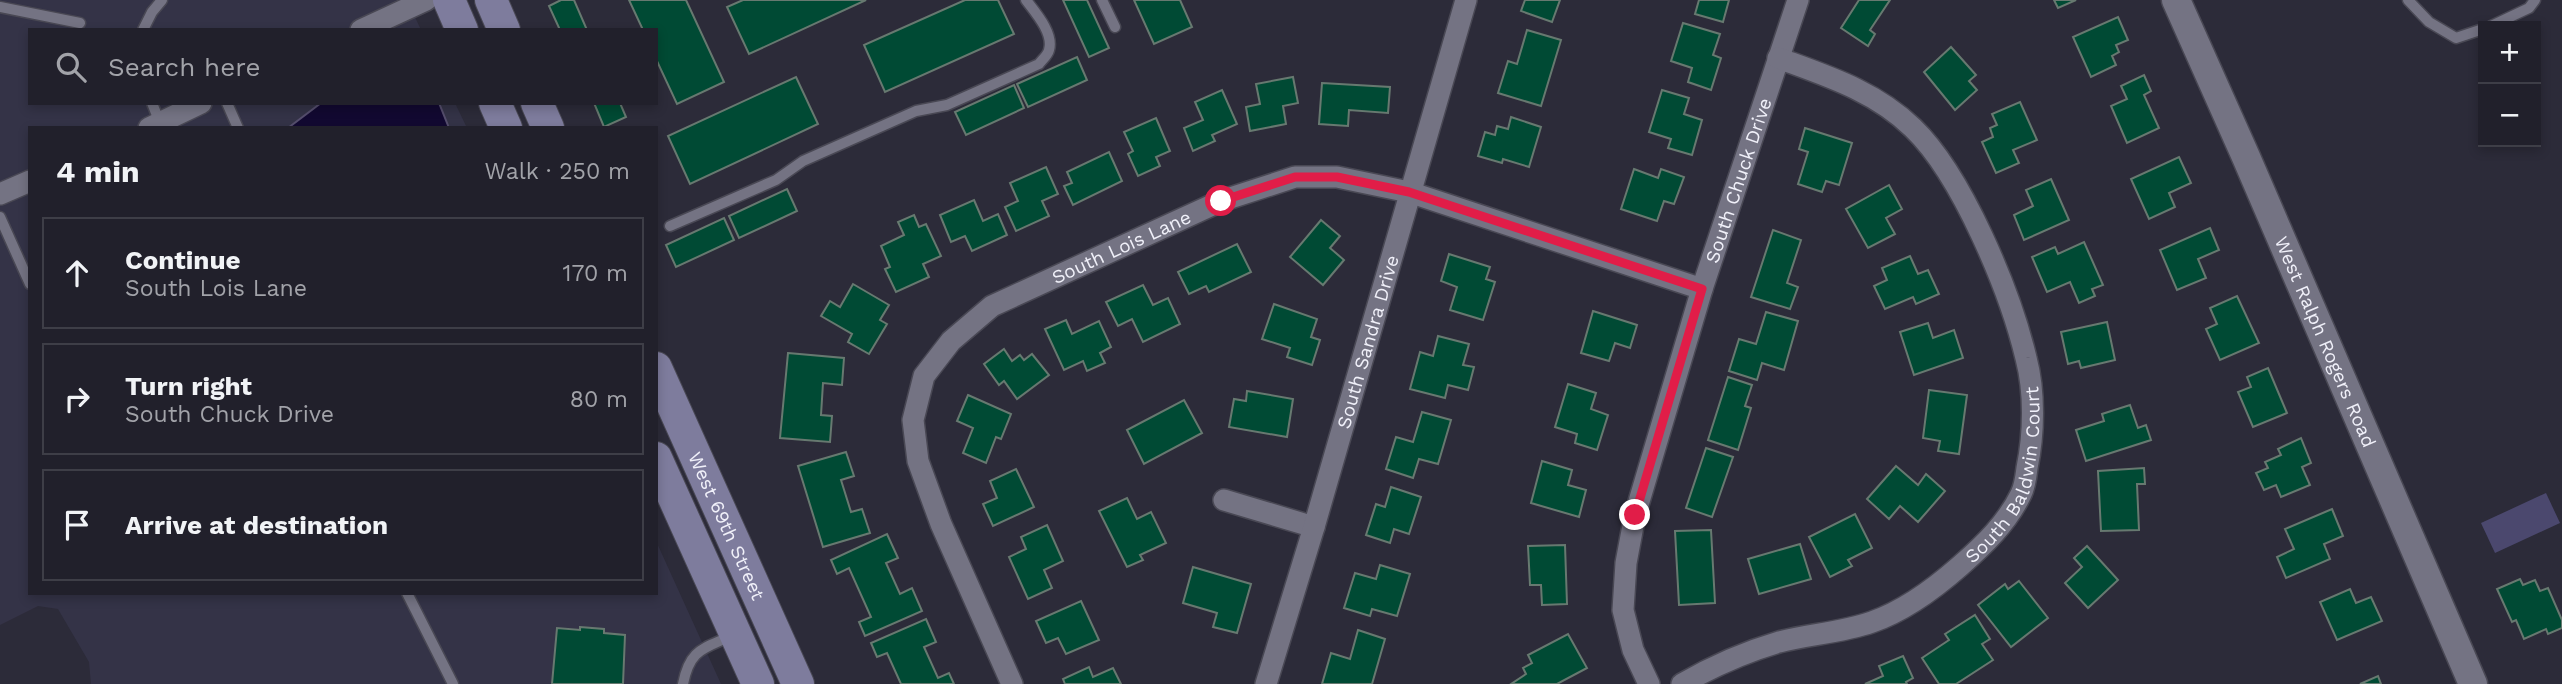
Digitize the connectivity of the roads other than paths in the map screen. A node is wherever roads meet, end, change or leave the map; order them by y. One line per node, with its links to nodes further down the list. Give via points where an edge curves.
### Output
1 (162, 0): 16 (lane)
2 (426, 0): 17 (street)
3 (449, 0): 18 (main road)
4 (491, 0): 19 (main road)
5 (1026, 0): 34 (lane, via 1049,39 1049,51 1040,64 947,105 916,111)
6 (1102, 0): 15 (lane)
7 (1466, 0): 31 (street, South Sandra Drive)
8 (1798, 0): 21 (street, South Chuck Drive)
9 (2176, 0): 51 (street, West Ralph Rogers Road)
10 (2408, 0): 20 (lane, via 2429,22 2456,38)
11 (2535, 0): 13 (lane, via 2529,8)
12 (0, 6): 14 (lane)
13 (2502, 21)
14 (79, 23)
15 (1115, 27)
16 (144, 28)
17 (365, 28)
18 (461, 28)
19 (503, 28)
20 (2478, 31)
21 (1778, 58): 36 (street, South Chuck Drive); 50 (street, South Baldwin Court, via 1856,86 1913,127 1939,157 1977,225 2016,324 2027,359 2031,448 2022,492 1997,532 1914,602 1873,622 1742,654)
22 (195, 105): 26 (street)
23 (228, 105): 27 (lane)
24 (496, 105): 28 (main road)
25 (538, 105): 29 (main road)
26 (154, 118)
27 (237, 126)
28 (505, 126)
29 (547, 126)
30 (28, 182): 32 (street)
31 (1409, 192): 36 (street, South Lois Lane); 40 (street, South Sandra Drive); 47 (street, South Lois Lane, via 1337,177 1295,177 1221,201 992,306 951,341 924,376 913,420 918,461)
32 (0, 194)
33 (0, 217): 35 (lane)
34 (670, 226)
35 (28, 280)
36 (1702, 289): 49 (street, South Chuck Drive, via 1635,515 1626,564 1623,610 1633,650)
37 (658, 372): 46 (main road, West 69th Street)
38 (658, 462): 42 (main road, West 69th Street)
39 (1224, 500): 40 (street)
40 (1314, 527): 48 (street, South Sandra Drive)
41 (408, 595): 43 (lane)
42 (736, 634): 44 (lane, via 696,652); 45 (main road, West 69th Street)
43 (453, 684)
44 (683, 684)
45 (758, 684)
46 (798, 684)
47 (1012, 684)
48 (1266, 684)
49 (1649, 684)
50 (1682, 684)
51 (2473, 684)

